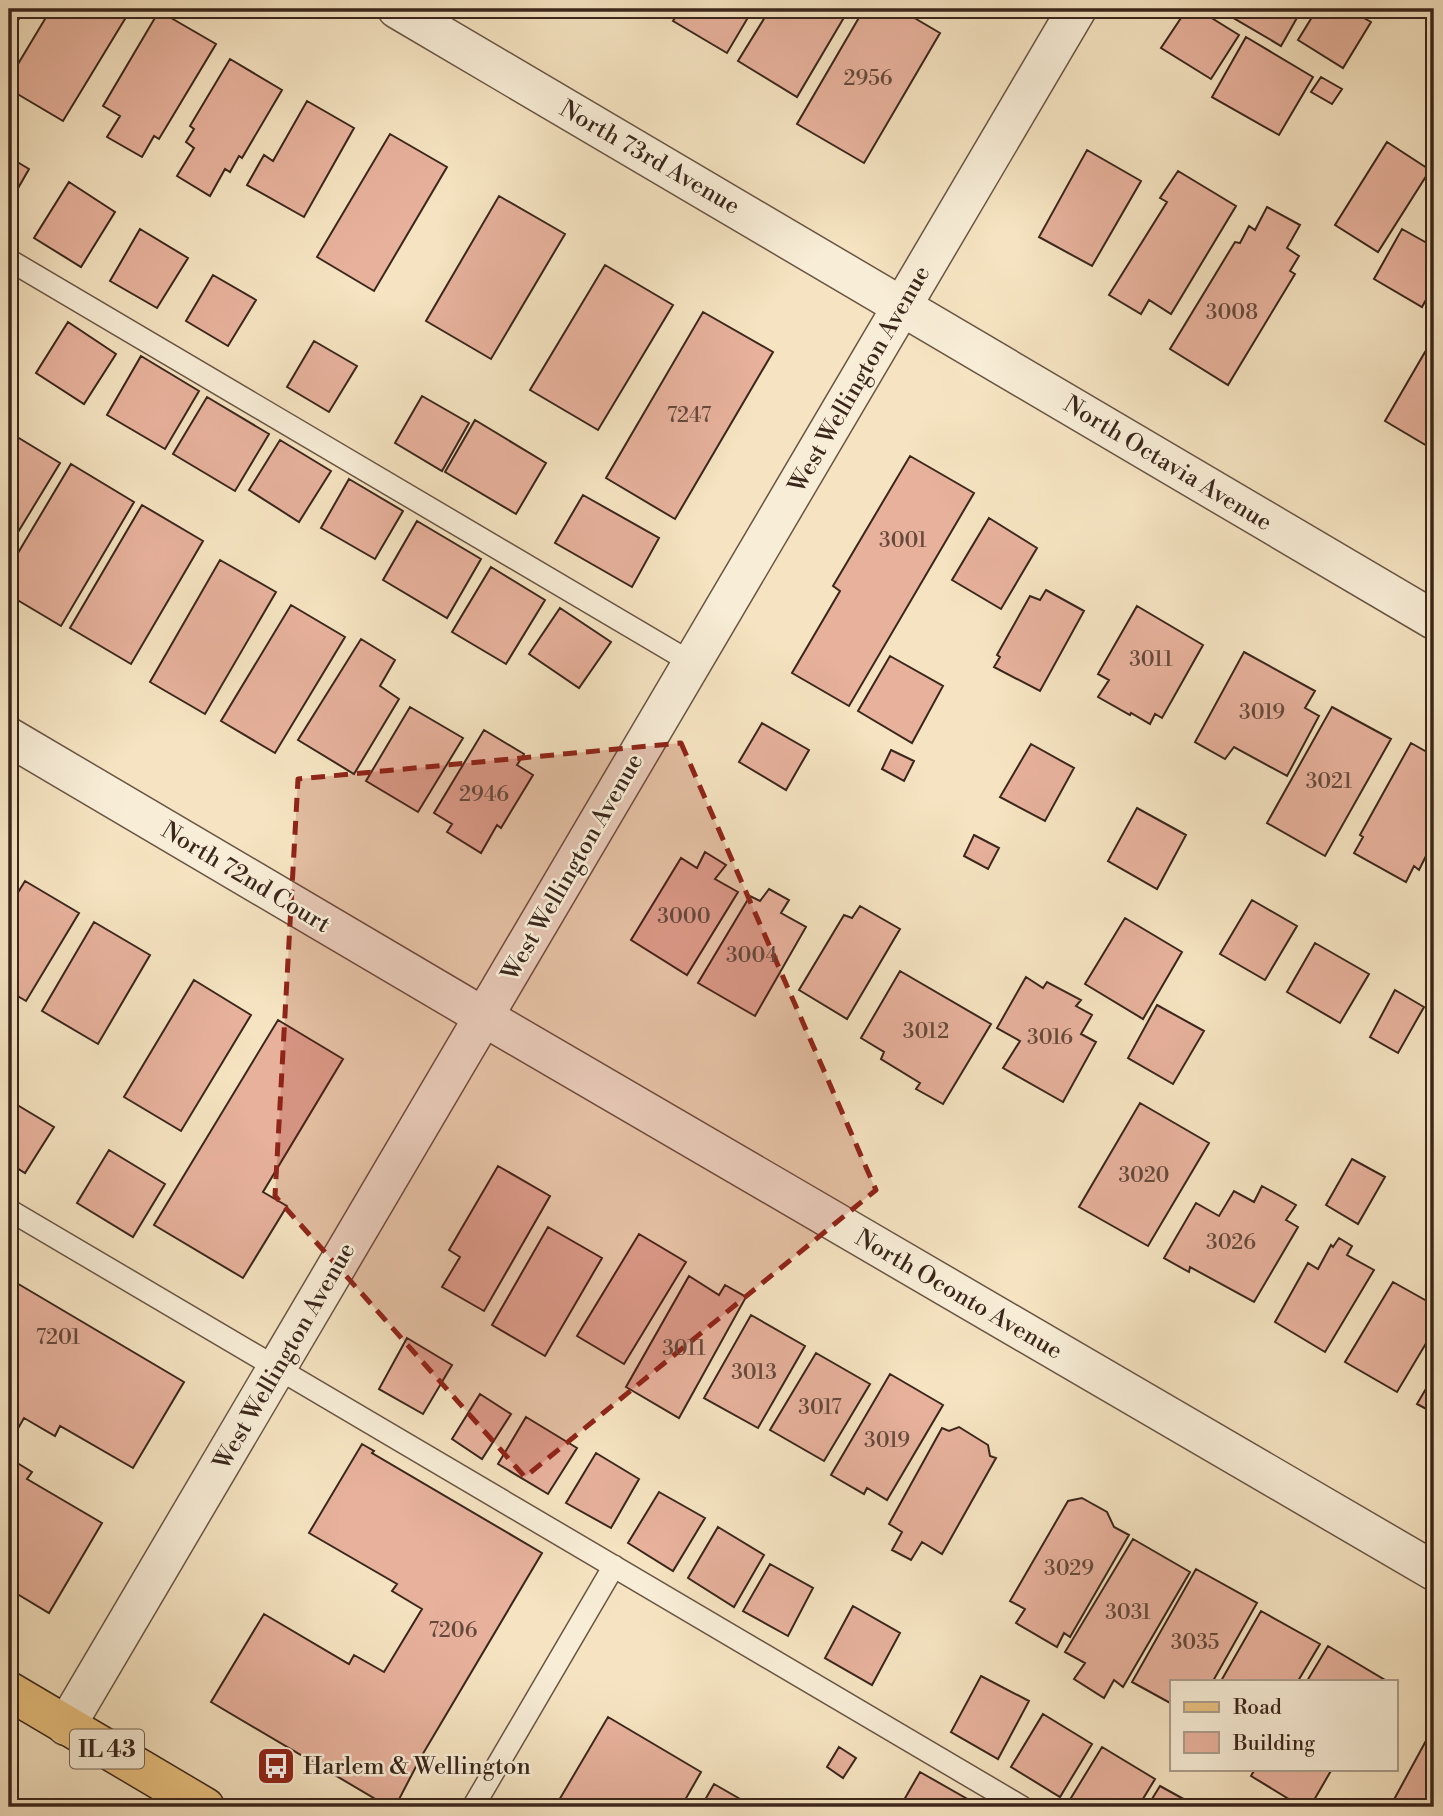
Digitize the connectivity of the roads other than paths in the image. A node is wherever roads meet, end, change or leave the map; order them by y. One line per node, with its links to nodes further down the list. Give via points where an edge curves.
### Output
1 (397, 9): 4 (street, North 73rd Avenue)
2 (1077, 9): 4 (street, West Wellington Avenue)
3 (9, 260): 6 (lane)
4 (902, 306): 5 (street, North Octavia Avenue); 6 (street, West Wellington Avenue)
5 (1434, 620)
6 (692, 663): 8 (street, West Wellington Avenue)
7 (9, 737): 8 (street, North 72nd Court)
8 (484, 1017): 10 (street, West Wellington Avenue); 12 (street, North Oconto Avenue)
9 (9, 1210): 10 (lane)
10 (277, 1368): 11 (lane); 14 (street, West Wellington Avenue)
11 (614, 1566): 16 (lane); 17 (lane)
12 (1434, 1571)
13 (9, 1692): 14 (main road, IL 43)
14 (66, 1726): 15 (main road, IL 43)
15 (205, 1807)
16 (473, 1807)
17 (1023, 1807)

